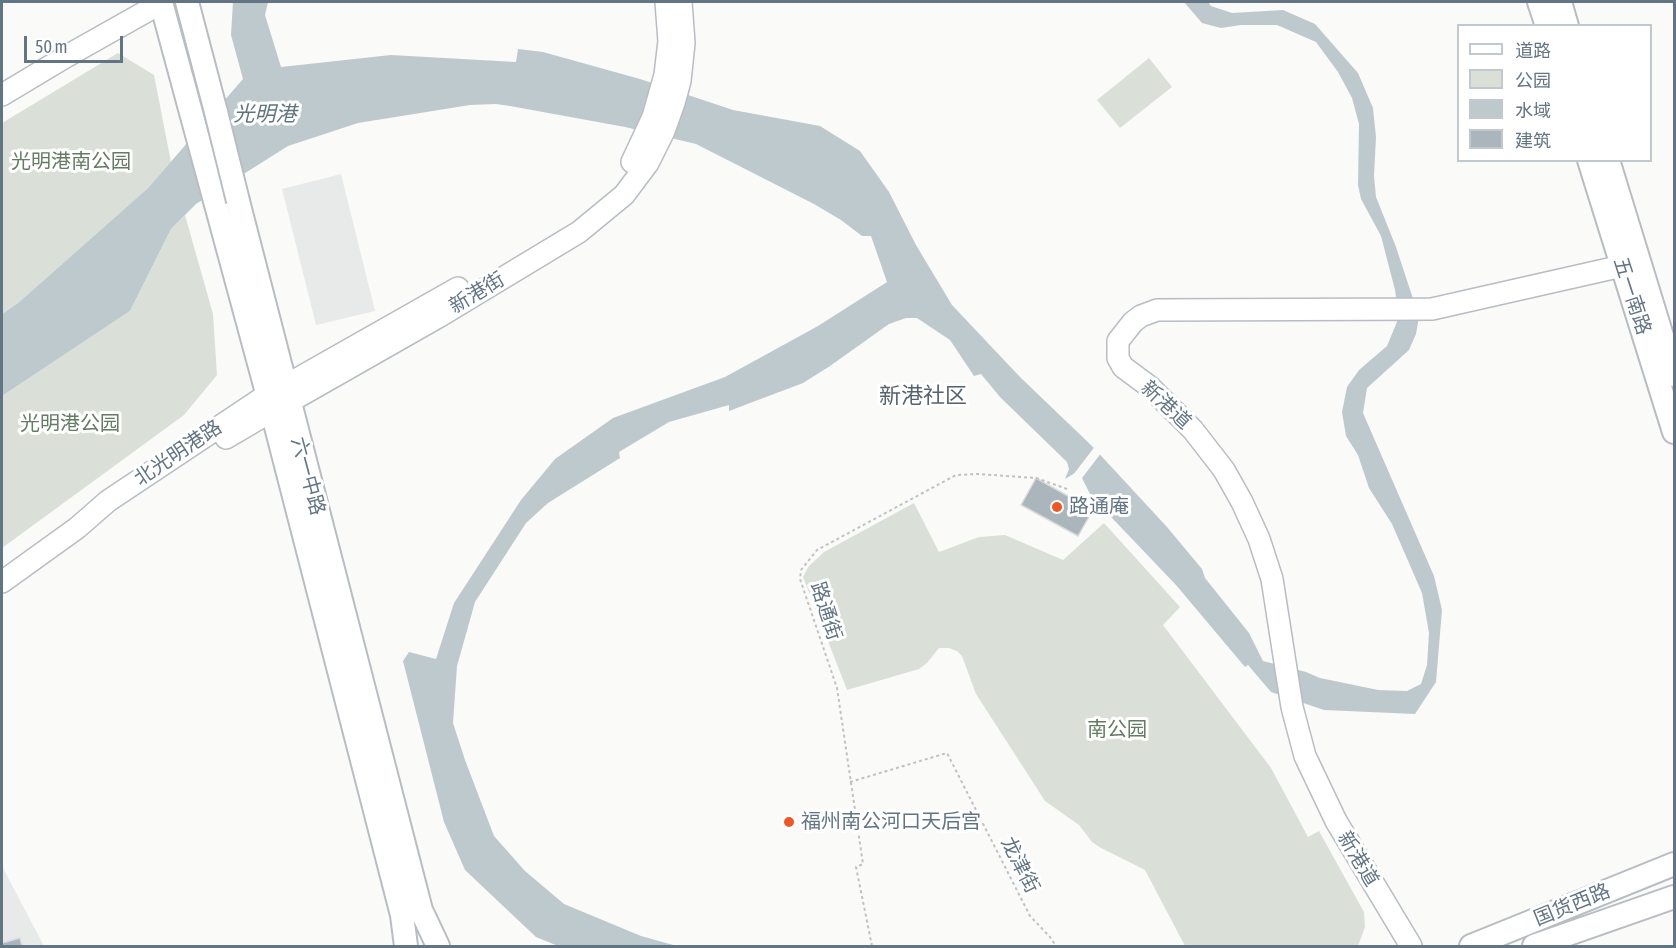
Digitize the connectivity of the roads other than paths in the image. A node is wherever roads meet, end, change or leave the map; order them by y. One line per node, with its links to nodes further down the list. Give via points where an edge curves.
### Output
1 (161, 2): 10 (street); 15 (main road, 六一中路, via 219,219)
2 (187, 2): 15 (main road, 六一中路, bridge, via 238,201)
3 (666, 2): 9 (street)
4 (681, 2): 9 (street, via 684,44)
5 (1539, 2): 7 (main road)
6 (1560, 2): 8 (main road)
7 (1546, 24)
8 (1567, 24)
9 (672, 78): 15 (street, 新港街, via 656,110 642,160 624,195 579,232 430,322)
10 (2, 95)
11 (1590, 162): 13 (main road, 五一南路)
12 (1609, 162): 14 (main road, 五一南路)
13 (1622, 266): 16 (main road, 五一南路); 25 (street, 新港道, via 1432,309 1157,310 1141,316 1118,341 1118,358 1123,367 1150,387 1193,430 1224,470 1242,502 1272,579 1292,707 1305,756 1336,822)
14 (1674, 375)
15 (278, 399): 17 (street, 北光明港路, via 117,512 77,528); 20 (main road, 六一中路)
16 (1674, 432)
17 (2, 582)
18 (1674, 864): 26 (main road, 国货西路)
19 (1674, 897): 27 (main road, 国货西路)
20 (412, 912): 21 (main road, 六一中路); 22 (main road); 23 (main road); 24 (main road, 六一中路)
21 (406, 946)
22 (417, 946)
23 (423, 946)
24 (438, 946)
25 (1411, 946)
26 (1471, 946)
27 (1534, 946)

